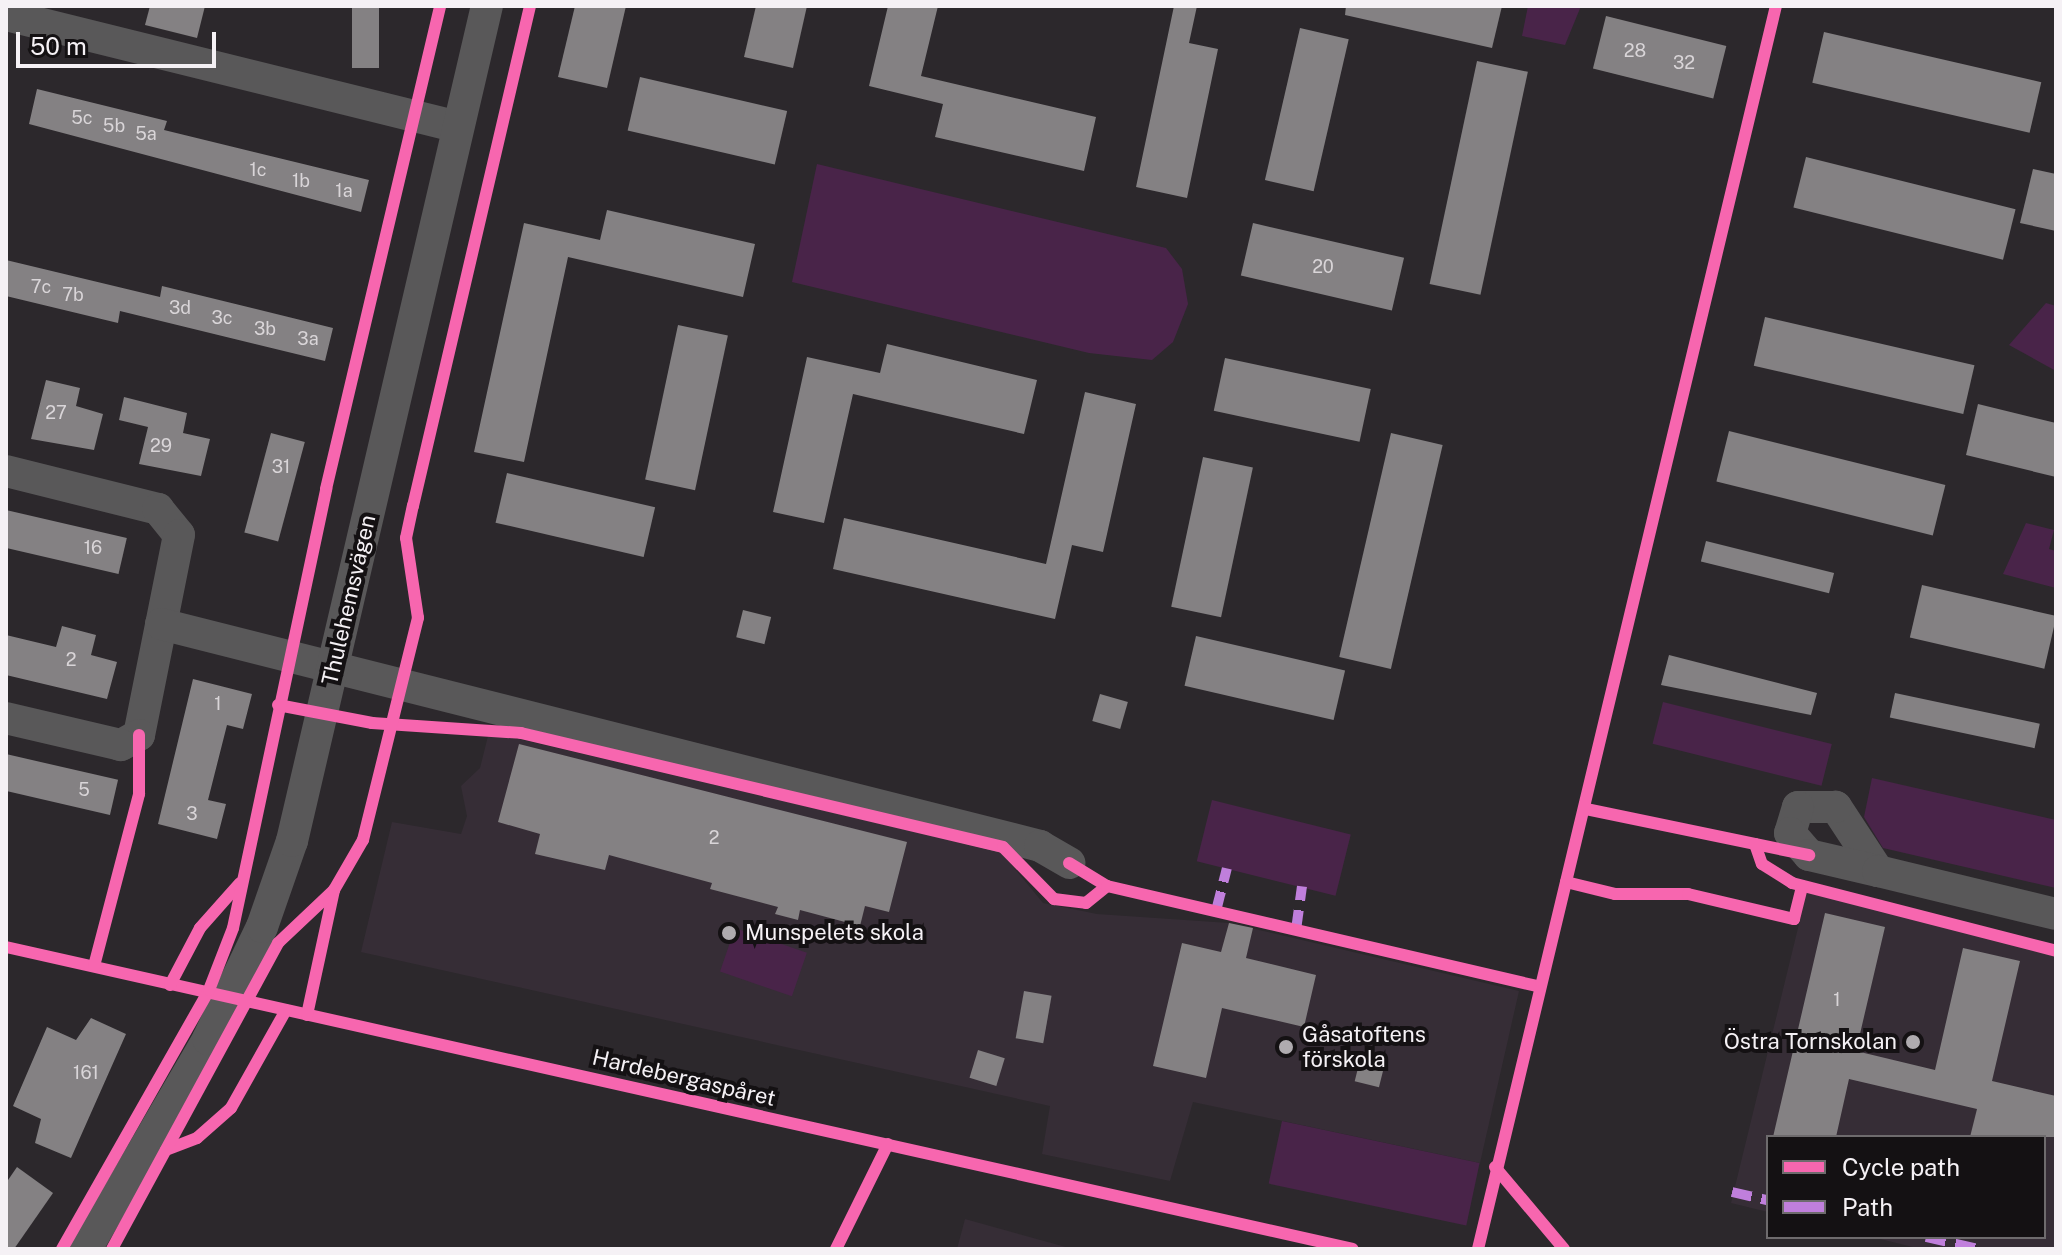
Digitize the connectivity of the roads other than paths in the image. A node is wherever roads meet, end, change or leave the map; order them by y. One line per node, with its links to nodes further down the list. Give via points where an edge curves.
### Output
1 (487, 6): 3 (street, Thulehemsvägen)
2 (6, 15): 3 (street)
3 (456, 126): 6 (street, Thulehemsvägen)
4 (6, 471): 5 (street, via 158,509 173,520 179,535)
5 (161, 624): 6 (street); 7 (street, via 139,735 129,743)
6 (332, 671): 8 (street, via 1040,846); 11 (street, Thulehemsvägen, via 314,765 262,927 208,1039)
7 (6, 718)
8 (1069, 863)
9 (1878, 871): 10 (street)
10 (2056, 914)
11 (86, 1249)

